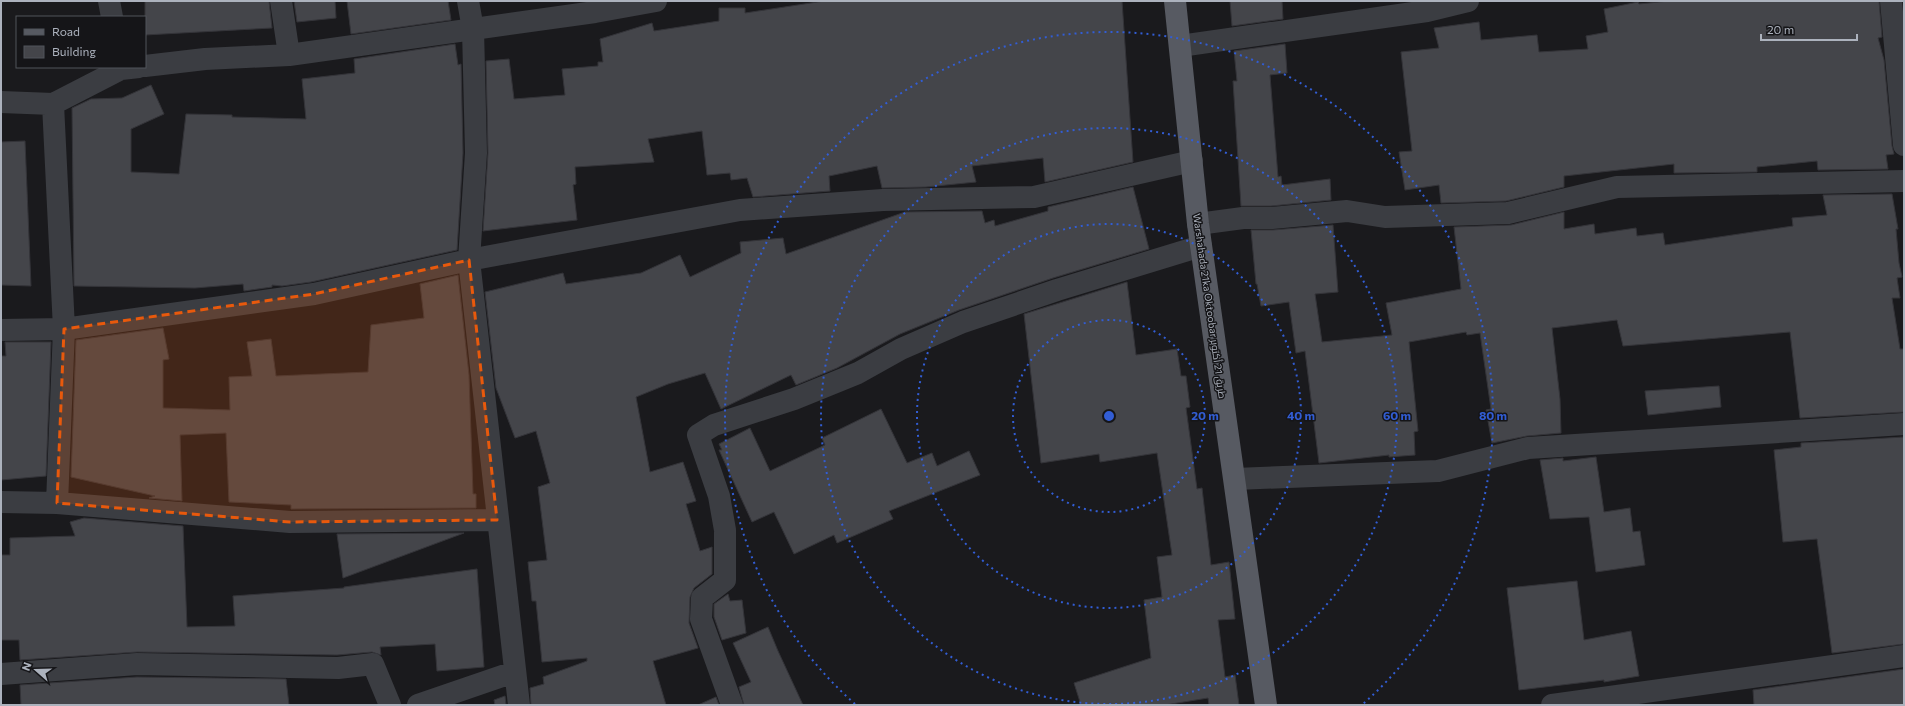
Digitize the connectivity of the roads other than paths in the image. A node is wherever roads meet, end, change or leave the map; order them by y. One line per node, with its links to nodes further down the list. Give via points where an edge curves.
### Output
1 (109, 1): 8 (street)
2 (281, 1): 11 (street)
3 (468, 1): 9 (street)
4 (656, 1): 9 (street)
5 (1175, 1): 10 (main road, Warshahada 21ka Oktoobar طريق 21 أكتوبر)
6 (1468, 1): 10 (street, via 1427,11)
7 (1891, 1): 16 (street)
8 (112, 16)
9 (473, 29): 11 (street); 21 (street, via 476,153)
10 (1180, 46): 17 (main road, Warshahada 21ka Oktoobar طريق 21 أكتوبر)
11 (289, 55): 12 (street)
12 (146, 66)
13 (127, 68): 15 (street)
14 (1, 102): 15 (street)
15 (53, 104): 22 (street)
16 (1904, 145)
17 (1192, 161): 19 (main road, Warshahada 21ka Oktoobar طريق 21 أكتوبر); 21 (street, via 1034,197 883,200 740,210)
18 (1904, 181): 19 (street, via 1617,187 1508,212 1385,217 1347,211 1243,218)
19 (1198, 224): 20 (main road, Warshahada 21ka Oktoobar طريق 21 أكتوبر)
20 (1201, 246): 25 (main road, Warshahada 21ka Oktoobar طريق 21 أكتوبر); 35 (street, via 963,322 858,372 794,399 714,425 698,435 719,496 725,530 725,580 702,598 701,619)
21 (468, 260): 22 (street, via 314,294); 28 (street)
22 (64, 329): 23 (street); 27 (street)
23 (1, 330)
24 (1904, 424): 25 (street, via 1528,448 1438,471)
25 (1234, 479): 36 (main road, Warshahada 21ka Oktoobar طريق 21 أكتوبر)
26 (1, 502): 27 (street)
27 (57, 503): 28 (street, via 290,522)
28 (497, 520): 30 (street)
29 (1904, 656): 37 (street)
30 (514, 672): 33 (street); 34 (street)
31 (1, 674): 32 (street, via 137,664 338,668 373,664)
32 (390, 705)
33 (418, 705)
34 (519, 705)
35 (732, 705)
36 (1266, 705)
37 (1552, 705)

